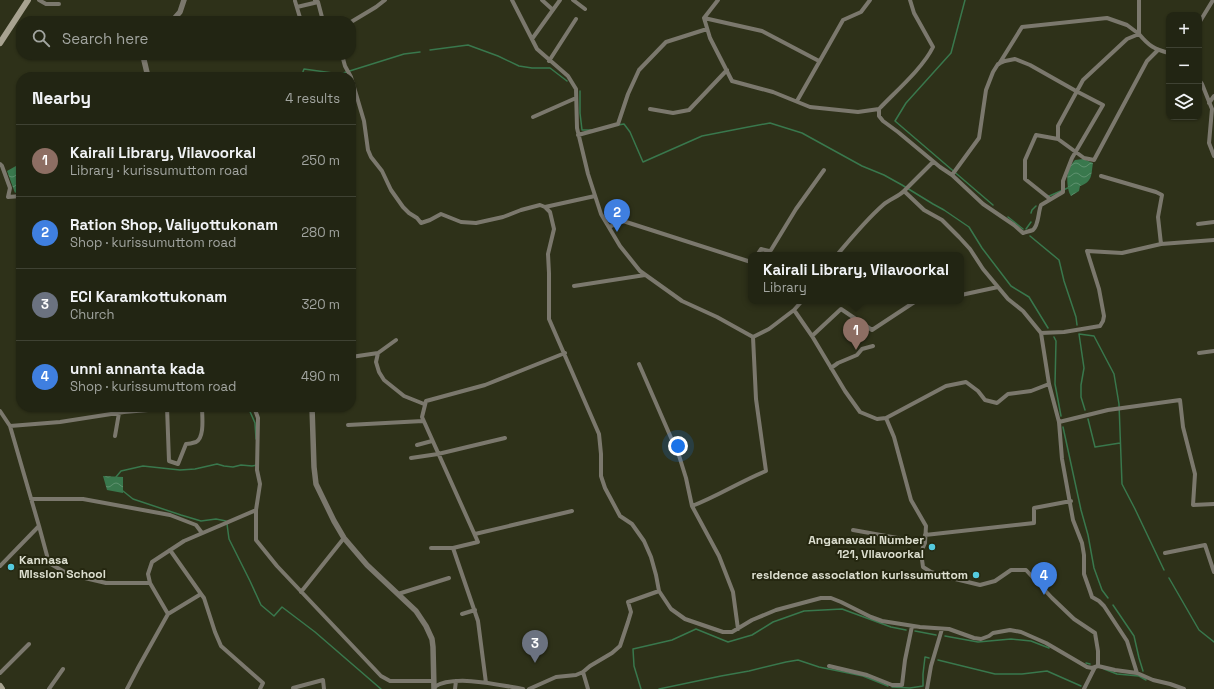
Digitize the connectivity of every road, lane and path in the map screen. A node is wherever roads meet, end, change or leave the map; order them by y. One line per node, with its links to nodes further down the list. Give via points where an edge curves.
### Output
1 (28, 0): 20 (main road)
2 (38, 0): 16 (street, via 46,4)
3 (184, 0): 21 (street)
4 (385, 0): 27 (street)
5 (512, 0): 31 (street)
6 (542, 0): 19 (street)
7 (560, 0): 19 (street)
8 (573, 0): 18 (street)
9 (718, 0): 25 (street)
10 (870, 0): 38 (street, via 861,12 843,20)
11 (910, 0): 51 (street, via 914,13 933,47 915,72)
12 (1139, 0): 30 (street)
13 (1213, 0): 26 (street)
14 (295, 1): 17 (street)
15 (316, 1): 17 (street); 23 (street)
16 (59, 4)
17 (297, 7): 22 (street)
18 (585, 9)
19 (553, 10): 31 (street)
20 (18, 16)
21 (176, 16)
22 (300, 16)
23 (321, 16)
24 (16, 18): 32 (main road)
25 (704, 18): 29 (street); 38 (street, via 762,31)
26 (1202, 18)
27 (356, 19)
28 (576, 19): 37 (street)
29 (707, 29): 40 (street); 53 (street, via 666,42 639,70 618,124)
30 (1139, 34): 33 (street, via 1147,44); 39 (street, via 1127,25 1107,18 1022,27); 44 (street, via 1127,39 1083,80)
31 (532, 39): 37 (street, via 537,50)
32 (0, 43)
33 (1158, 50): 34 (street); 55 (street, via 1147,61 1094,160 1084,158)
34 (1166, 52)
35 (144, 60): 41 (street)
36 (343, 60): 42 (street)
37 (550, 61): 47 (street, via 568,76 576,89)
38 (819, 61): 48 (street)
39 (998, 64): 44 (street, via 1015,59); 60 (street, via 986,90 979,138)
40 (727, 70): 48 (street, via 732,81); 50 (street, via 689,110 673,113)
41 (147, 72)
42 (348, 72)
43 (1202, 84): 49 (street)
44 (1076, 91): 54 (street, via 1058,126); 55 (street, via 1103,105)
45 (356, 94): 66 (street, via 371,157 400,202 421,223 440,214 461,222 476,224 503,218 533,206)
46 (1214, 96): 49 (street)
47 (576, 98): 52 (street); 53 (street)
48 (797, 101): 51 (street, via 810,107 858,112)
49 (1209, 103): 56 (street, via 1212,109 1210,143)
50 (650, 109)
51 (879, 109): 57 (street, via 879,116 883,121)
52 (533, 117)
53 (578, 135): 64 (street)
54 (1058, 139): 55 (street); 65 (street, via 1036,135 1025,160 1025,179)
55 (1076, 152): 65 (street, via 1063,181 1064,192)
56 (1214, 156)
57 (933, 162): 60 (street); 62 (street)
58 (0, 164): 63 (street, via 10,188 8,197)
59 (824, 170): 72 (street, via 771,250 761,249)
60 (954, 173): 65 (street, via 983,204 1023,233 1034,229 1041,204)
61 (1101, 176): 71 (street, via 1162,195 1158,217)
62 (904, 191): 73 (street, via 885,203); 77 (street, via 924,210 942,220 959,237)
63 (16, 196)
64 (595, 196): 66 (street); 69 (street)
65 (1050, 199)
66 (546, 207): 89 (street, via 550,212 554,229 548,254 549,319)
67 (1214, 222): 68 (street)
68 (1198, 224)
69 (609, 227): 74 (street, via 623,221); 75 (street, via 620,246)
70 (1214, 240): 71 (street)
71 (1161, 244): 82 (street, via 1122,253 1087,251 1101,298 1103,321 1100,326)
72 (759, 252)
73 (839, 252)
74 (748, 261)
75 (645, 275): 76 (street); 84 (street, via 682,301)
76 (574, 286)
77 (998, 287): 78 (street); 82 (street)
78 (964, 294)
79 (799, 304): 81 (street)
80 (911, 304): 83 (street, via 872,330 841,309)
81 (794, 310): 83 (street); 84 (street)
82 (1041, 333): 94 (street)
83 (812, 336): 93 (street)
84 (754, 337): 117 (street, via 756,399 766,471)
85 (396, 340): 88 (street)
86 (873, 346): 93 (street, via 862,349 857,355)
87 (1214, 351): 90 (street)
88 (378, 353): 91 (street); 95 (street, via 376,362 384,380 404,396)
89 (564, 353): 95 (street, via 485,385 426,401); 135 (street, via 599,434 600,476 620,516 632,524 644,541)
90 (1199, 353)
91 (356, 357)
92 (639, 364): 117 (street, via 676,446)
93 (831, 368): 103 (street, via 860,412 877,419)
94 (1049, 384): 103 (street, via 1031,391 1008,394 997,403 985,400 966,382 946,386); 105 (street)
95 (424, 404): 104 (street)
96 (0, 411): 107 (street)
97 (129, 412): 102 (street)
98 (167, 412): 99 (street, via 169,460 178,464 186,444 197,442 201,436)
99 (202, 412)
100 (256, 412): 118 (street, via 258,418 257,470 260,484)
101 (312, 412): 125 (street, via 316,484)
102 (119, 413): 107 (street); 108 (street)
103 (886, 418): 124 (street, via 894,437 910,500 926,526)
104 (424, 421): 106 (street); 110 (street)
105 (1059, 422): 115 (street, via 1062,459); 116 (street, via 1115,409 1180,400 1195,474 1193,505)
106 (348, 425)
107 (10, 426): 114 (street)
108 (115, 436)
109 (505, 438): 112 (street)
110 (432, 441): 111 (street); 112 (street)
111 (417, 445)
112 (438, 454): 113 (street); 123 (street)
113 (411, 458)
114 (31, 499): 120 (street); 122 (street, via 83,499 170,515 196,524)
115 (1070, 501): 124 (street, via 1034,508 1034,523); 151 (street, via 1073,520 1082,542 1084,574 1092,597 1104,606 1127,641)
116 (1214, 504)
117 (692, 506): 143 (street, via 729,580)
118 (256, 510): 122 (street); 136 (street, via 256,540)
119 (572, 511): 123 (street)
120 (39, 526): 131 (street); 134 (street, via 49,563 68,574 106,583)
121 (853, 530): 126 (street)
122 (202, 533): 129 (street)
123 (475, 534): 128 (street, via 478,542)
124 (925, 535): 126 (street)
125 (344, 538): 136 (street); 138 (street, via 367,565)
126 (925, 543): 147 (street, via 921,552 923,567 948,577 980,585 995,581 1012,570 1026,570 1074,619 1094,633 1098,651)
127 (431, 548): 128 (street)
128 (454, 548): 139 (street)
129 (170, 550): 134 (street, via 152,562 148,574); 137 (street)
130 (1165, 553): 132 (street, via 1206,545)
131 (0, 566)
132 (1214, 572)
133 (449, 578): 138 (street)
134 (150, 583): 140 (street)
135 (659, 591): 143 (street, via 671,609 685,619 723,632); 149 (street, via 628,602 631,612 620,646)
136 (301, 592): 155 (street, via 381,676 390,681)
137 (201, 594): 140 (street); 160 (street, via 221,646 263,683)
138 (398, 594): 155 (street, via 416,611 432,639)
139 (475, 610): 141 (street); 153 (street)
140 (168, 614): 159 (street)
141 (462, 614)
142 (912, 626): 143 (street, via 871,617 831,598 820,598 776,610); 144 (street); 146 (street, via 902,685 892,685 866,675)
143 (738, 629)
144 (942, 629): 147 (street, via 982,639 994,633 1010,630 1021,632 1087,667); 166 (street)
145 (29, 644): 150 (street)
146 (829, 666)
147 (1097, 666): 151 (street); 167 (street)
148 (63, 669): 158 (street)
149 (583, 672): 164 (street, via 556,678); 165 (street)
150 (0, 673)
151 (1137, 673): 168 (street)
152 (456, 681): 153 (street); 155 (street); 162 (street)
153 (486, 683): 163 (street)
154 (0, 686): 157 (main road)
155 (434, 686)
156 (293, 688): 161 (street, via 323,680)
157 (2, 689)
158 (48, 689)
159 (127, 689)
160 (260, 689)
161 (324, 689)
162 (455, 689)
163 (523, 689)
164 (529, 689)
165 (588, 689)
166 (927, 689)
167 (1084, 689)
168 (1184, 689)

